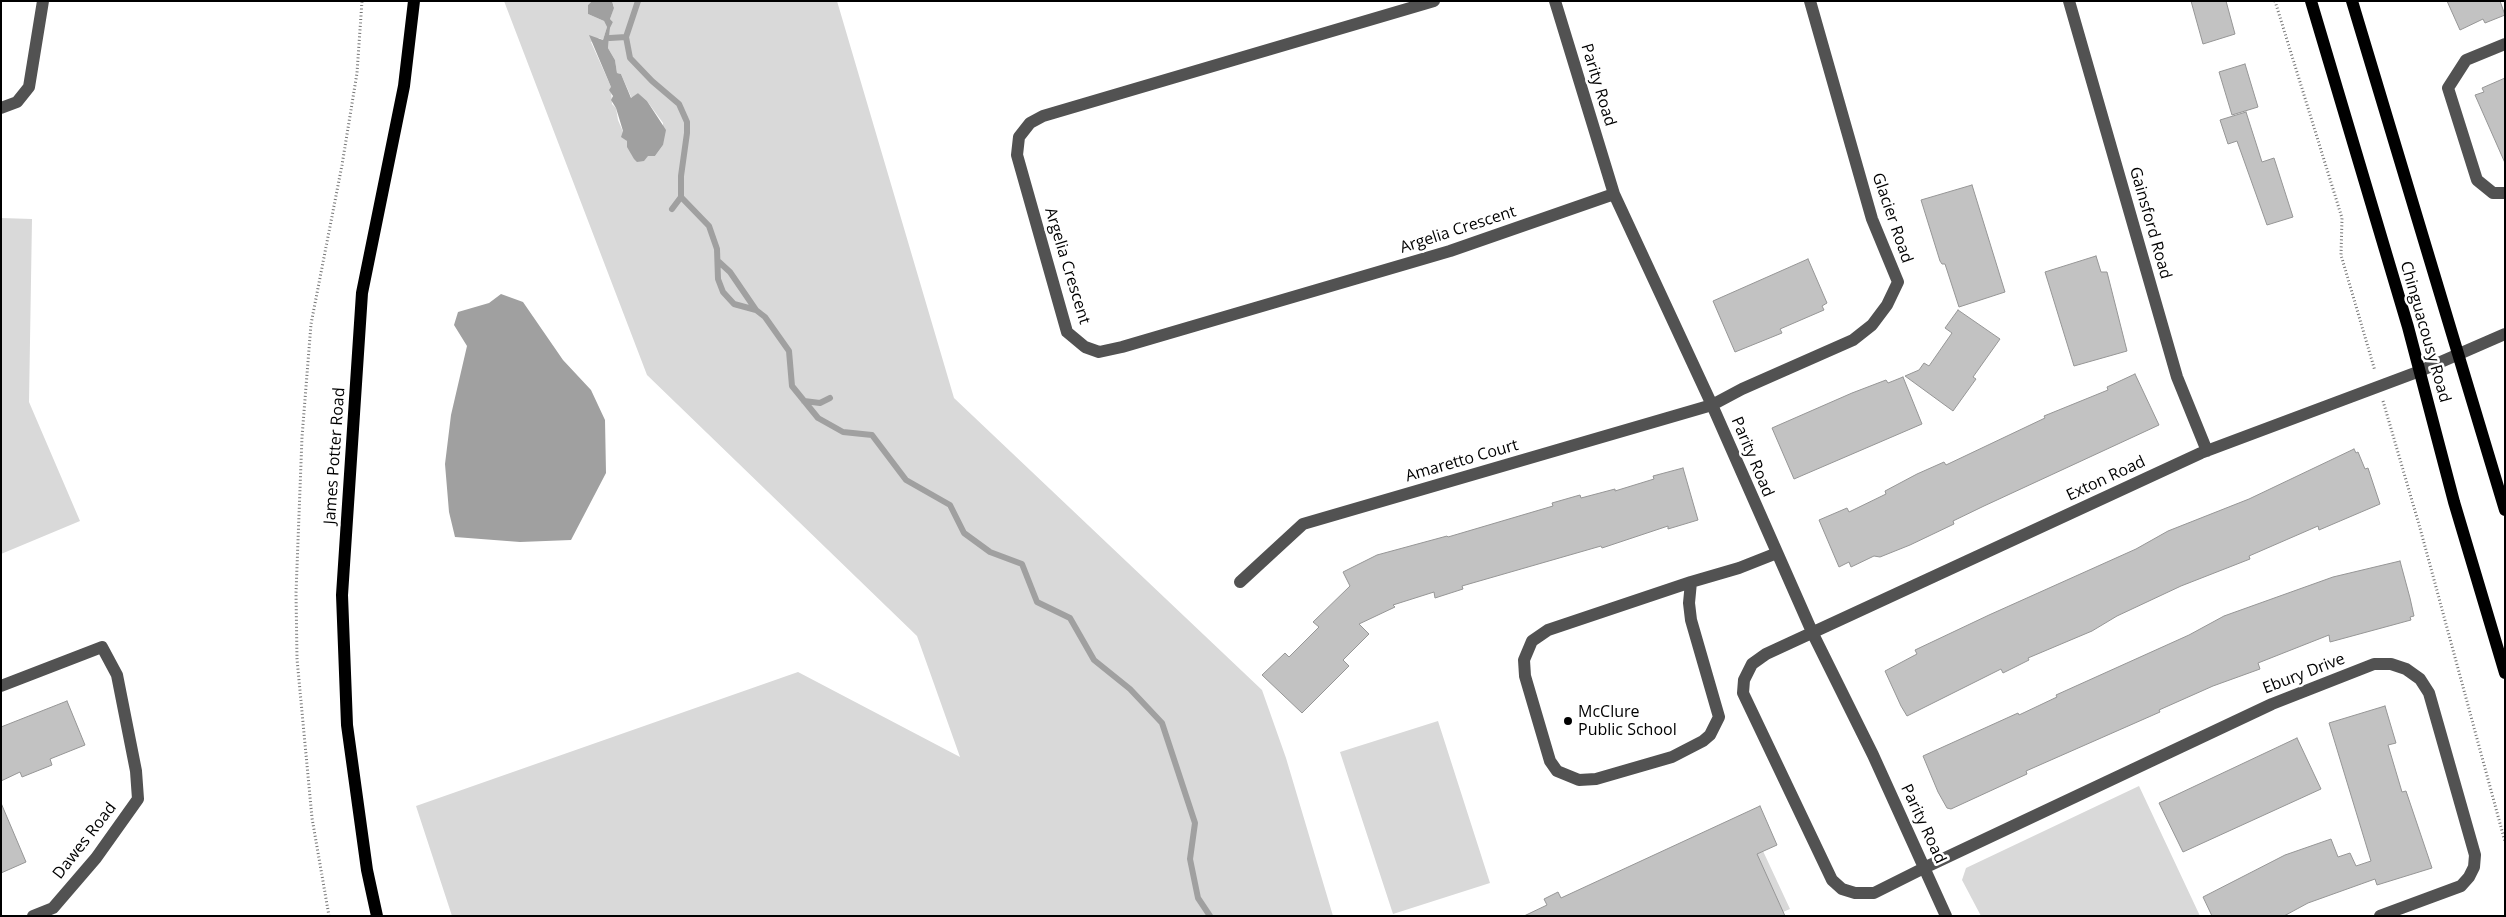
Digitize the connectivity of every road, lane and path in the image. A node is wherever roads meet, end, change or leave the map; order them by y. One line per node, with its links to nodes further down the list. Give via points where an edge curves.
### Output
1 (43, 1): 12 (street, via 29,87 17,102)
2 (362, 1): 32 (path, via 357,73 311,324 302,437 296,593 297,659 312,818)
3 (414, 1): 33 (main road, James Potter Road, via 404,86 362,293 342,595 347,725 367,870)
4 (1434, 1): 14 (street, Argelia Crescent, via 1043,116 1030,123 1019,137 1017,155 1067,332 1085,347 1099,352 1122,347 1450,251)
5 (1555, 1): 14 (street, Parity Road)
6 (1810, 1): 19 (street, Glacier Road, via 1872,220 1898,282 1888,305 1853,340)
7 (2069, 1): 21 (street, Gainsford Road, via 2177,377)
8 (2276, 1): 17 (path, via 2342,218 2341,254)
9 (2311, 1): 18 (main road, Chinguacousy Road)
10 (2352, 1): 16 (main road, Chinguacousy Road)
11 (2505, 44): 13 (street, via 2466,60 2448,88 2477,180 2493,193)
12 (1, 108)
13 (2505, 193)
14 (1614, 194): 19 (street, Parity Road)
15 (2505, 334): 16 (street, Exton Road)
16 (2457, 355): 18 (street, Exton Road); 22 (main road, Chinguacousy Road)
17 (2372, 361)
18 (2420, 371): 21 (street, Exton Road); 27 (main road, Chinguacousy Road, via 2454,502)
19 (1712, 405): 23 (street, Parity Road); 24 (street, Amaretto Court, via 1302,524)
20 (2388, 417): 29 (path)
21 (2208, 451): 26 (street, Exton Road)
22 (2505, 510)
23 (1777, 553): 25 (street); 26 (street, Parity Road)
24 (1240, 582)
25 (1691, 582): 25 (street, via 1548,630 1532,641 1524,660 1525,676 1550,761 1557,771 1579,780 1596,779 1672,757 1710,735 1718,717 1692,620 1689,604)
26 (1813, 634): 30 (street, Parity Road); 30 (street, Exton Road, via 1766,654 1752,664 1744,680 1743,693 1832,880 1842,890 1874,894)
27 (2505, 673)
28 (1, 686): 31 (street, Dawes Road, via 102,647 117,676 136,770 138,799 96,858 53,908)
29 (2505, 842)
30 (1926, 867): 34 (street, Parity Road); 35 (street, Ebury Drive, via 2272,704 2374,664 2391,664 2420,679 2429,692 2475,855 2471,872 2461,886)
31 (33, 916)
32 (329, 916)
33 (377, 916)
34 (1946, 916)
35 (2380, 916)

